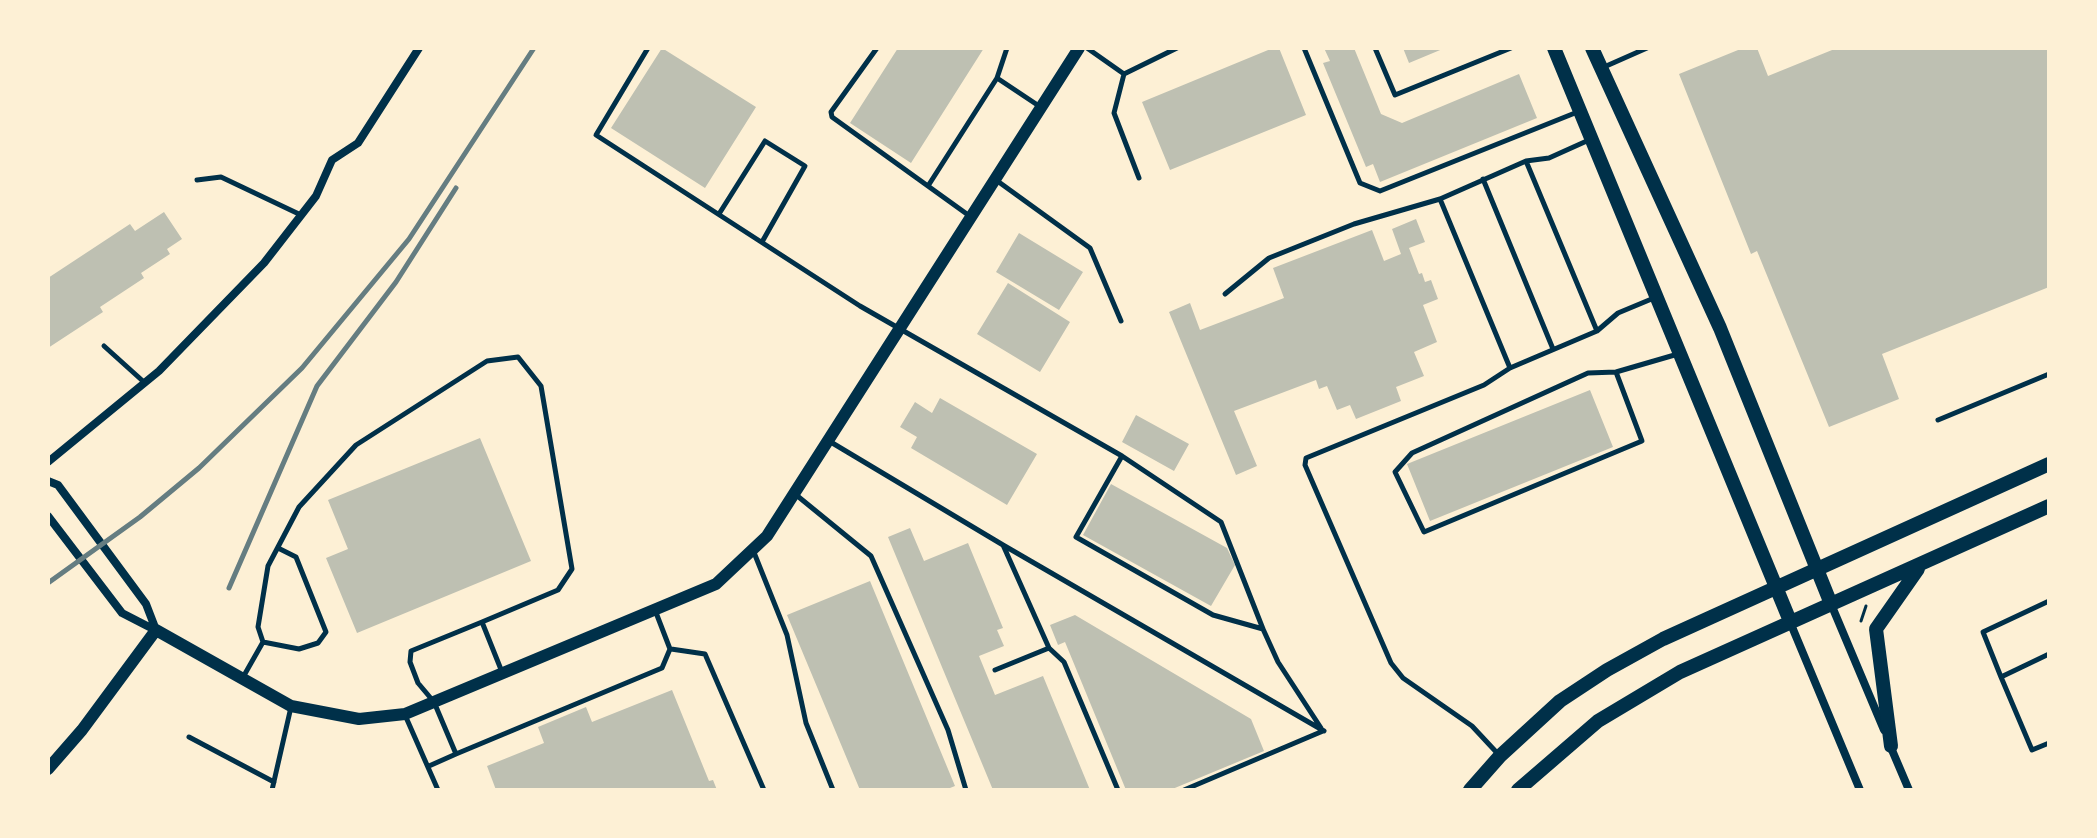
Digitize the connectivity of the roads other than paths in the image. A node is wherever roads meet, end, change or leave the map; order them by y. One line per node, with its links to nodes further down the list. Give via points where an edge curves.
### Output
1 (419, 48): 28 (street, via 358,143 332,160)
2 (648, 48): 27 (lane, via 596,135)
3 (877, 48): 25 (lane, via 832,117)
4 (1007, 48): 16 (lane)
5 (1079, 48): 17 (street)
6 (1087, 48): 15 (lane)
7 (1177, 48): 15 (lane)
8 (1304, 48): 18 (lane, via 1360,183 1380,191)
9 (1375, 48): 10 (lane, via 1395,95)
10 (1511, 48)
11 (1554, 48): 18 (main road)
12 (1592, 48): 14 (main road)
13 (1647, 48): 14 (lane)
14 (1601, 68): 56 (main road, via 1720,328)
15 (1124, 74): 21 (lane, via 1114,113)
16 (997, 78): 17 (lane); 25 (lane)
17 (1041, 107): 24 (street)
18 (1580, 110): 19 (main road)
19 (1591, 139): 20 (lane, via 1549,158); 32 (main road)
20 (1526, 161): 22 (lane); 35 (lane)
21 (1139, 178)
22 (1483, 179): 26 (lane); 37 (lane)
23 (197, 180): 28 (lane, via 221,177)
24 (996, 180): 29 (street); 33 (lane, via 1090,248)
25 (928, 186): 29 (lane)
26 (1440, 199): 31 (lane, via 1354,224 1269,258); 39 (lane)
27 (719, 214): 30 (lane); 30 (lane, via 765,141 805,166)
28 (301, 215): 42 (street, via 213,318)
29 (972, 218): 34 (street)
30 (762, 242): 34 (lane)
31 (1225, 294)
32 (1654, 297): 35 (lane, via 1618,313); 38 (main road)
33 (1121, 321)
34 (900, 328): 44 (street); 45 (lane)
35 (1597, 331): 37 (lane)
36 (104, 346): 42 (lane)
37 (1553, 349): 39 (lane)
38 (1679, 354): 40 (lane); 57 (main road)
39 (1510, 368): 81 (lane, via 1484,385 1306,458 1305,465 1391,663 1403,678 1472,726)
40 (1616, 372): 40 (lane, via 1588,373 1412,453 1395,472 1424,532 1642,441)
41 (2049, 374): 43 (lane)
42 (145, 383): 46 (street)
43 (1938, 420)
44 (828, 441): 49 (street); 52 (lane)
45 (1122, 456): 63 (lane, via 1221,522); 63 (lane, via 1076,537 1213,615)
46 (48, 462)
47 (2049, 464): 56 (main road)
48 (48, 481): 64 (street, via 58,485 146,604)
49 (794, 493): 54 (street); 89 (lane, via 871,556 948,730)
50 (2049, 506): 55 (main road)
51 (48, 516): 64 (street, via 122,613)
52 (1003, 545): 66 (lane); 76 (lane)
53 (278, 548): 62 (lane, via 299,507 356,445 487,361 518,357 541,386 572,569 558,590); 65 (lane, via 268,566 258,627); 65 (lane, via 296,557 326,632 318,643 299,649)
54 (753, 549): 60 (street, via 716,584); 88 (lane, via 787,635 806,723)
55 (1920, 566): 59 (main road); 79 (main road, via 1876,629)
56 (1818, 568): 57 (main road); 59 (main road)
57 (1776, 587): 61 (main road); 81 (main road, via 1607,670 1560,701)
58 (2049, 601): 71 (lane, via 1983,632)
59 (1831, 604): 61 (main road); 79 (street)
60 (655, 610): 67 (lane); 70 (street)
61 (1790, 621): 93 (main road, via 1680,672 1610,713); 94 (street)
62 (482, 622): 70 (lane); 73 (lane, via 411,651 418,683)
63 (1263, 629): 76 (lane, via 1278,662)
64 (156, 630): 72 (street); 83 (street)
65 (263, 642): 72 (lane)
66 (1049, 648): 69 (lane); 90 (lane, via 1064,662)
67 (670, 649): 80 (lane, via 662,668); 87 (lane, via 705,654)
68 (2049, 654): 71 (lane)
69 (995, 670)
70 (502, 673): 73 (street)
71 (2001, 677): 78 (lane, via 2032,750)
72 (242, 680): 74 (street)
73 (434, 702): 75 (street); 80 (lane)
74 (291, 706): 75 (street, via 359,719); 84 (lane)
75 (405, 714): 82 (lane)
76 (1324, 731): 91 (lane)
77 (189, 737): 84 (lane)
78 (2049, 743)
79 (1891, 746): 95 (street)
80 (456, 754): 82 (lane)
81 (1500, 756): 92 (main road)
82 (429, 766): 86 (lane)
83 (48, 769)
84 (274, 782): 85 (lane)
85 (272, 790)
86 (438, 790)
87 (764, 790)
88 (833, 790)
89 (966, 790)
90 (1118, 790)
91 (1184, 790)
92 (1470, 790)
93 (1518, 790)
94 (1860, 790)
95 (1909, 790)

